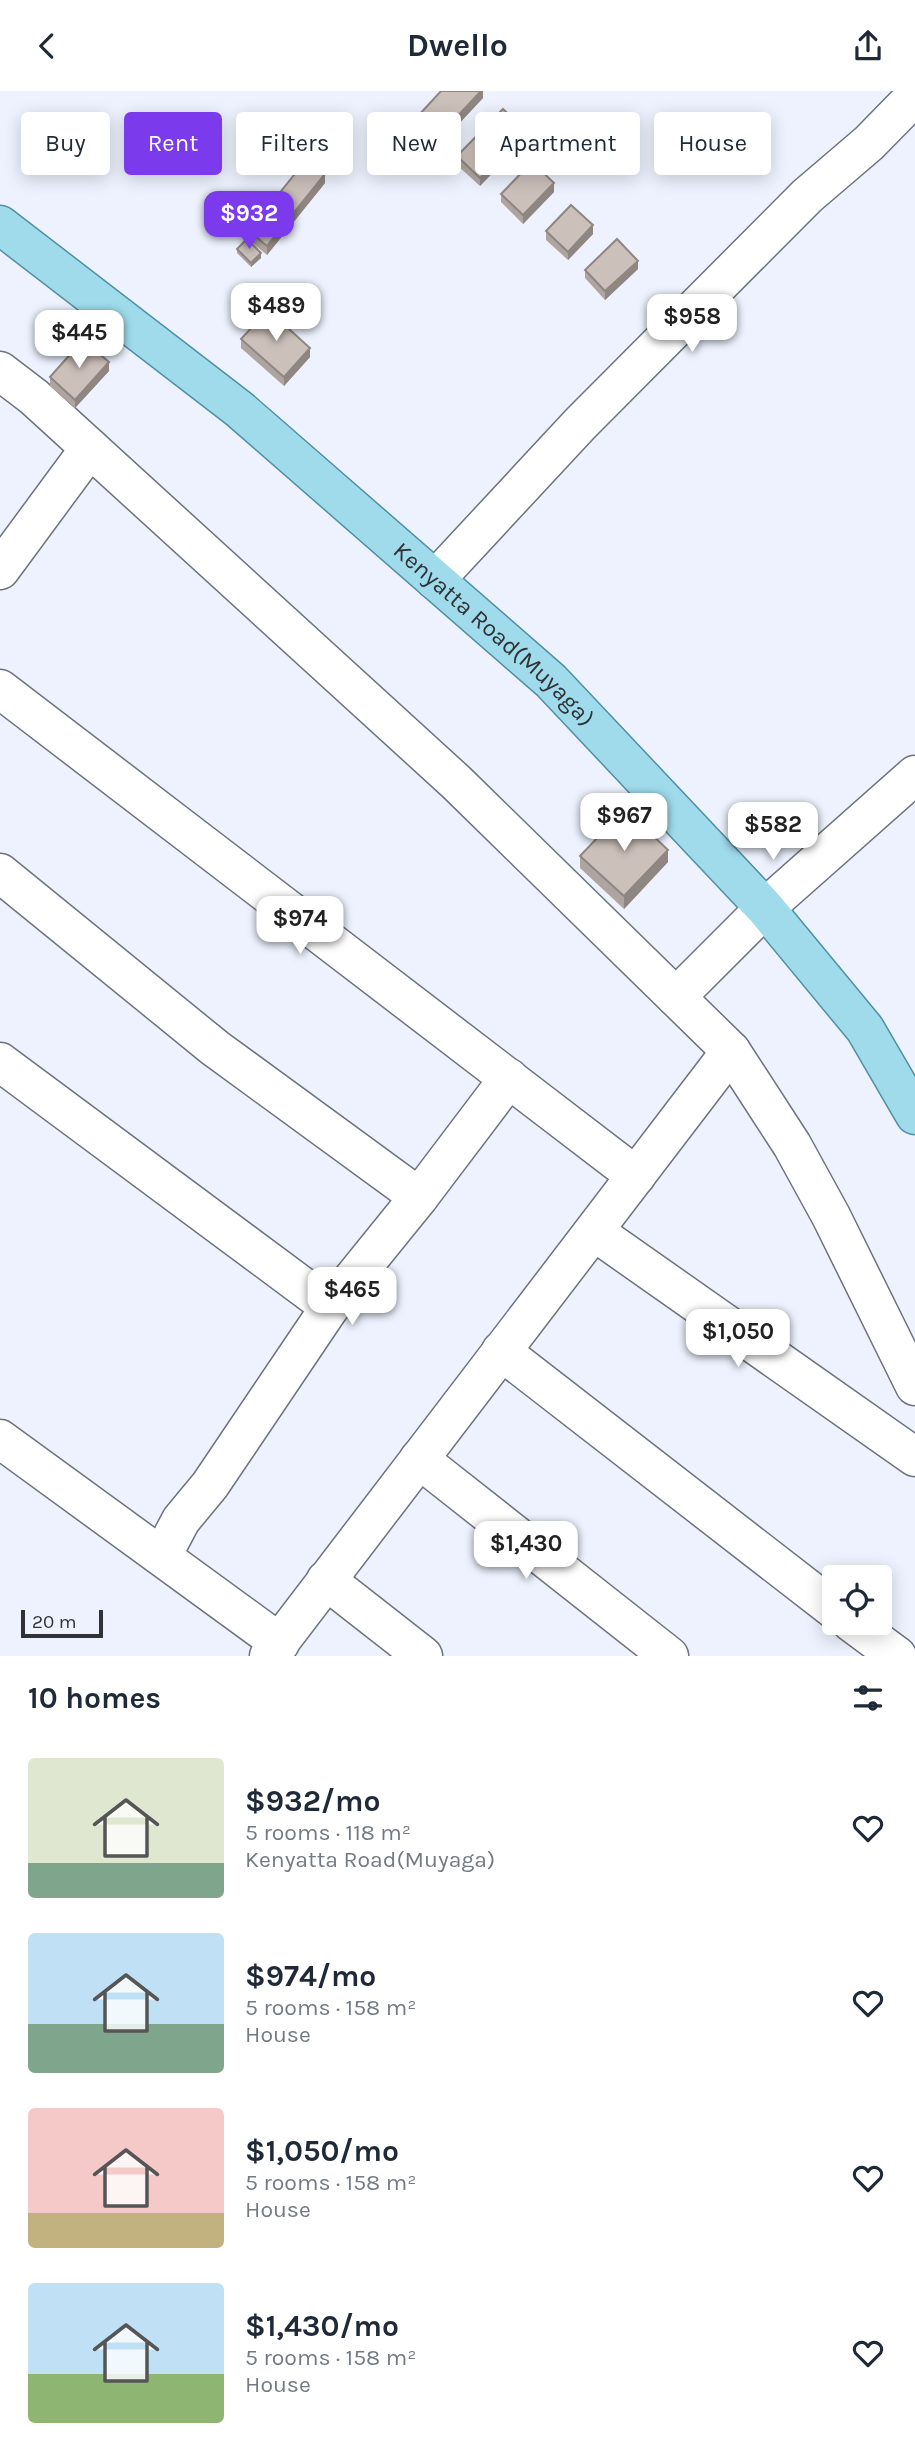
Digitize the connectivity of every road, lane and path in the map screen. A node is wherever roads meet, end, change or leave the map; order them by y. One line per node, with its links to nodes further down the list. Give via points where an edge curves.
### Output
1 (915, 96): 6 (street, via 807,196 580,424)
2 (0, 225): 6 (main road, Kenyatta Road(Muyaga), via 239,409)
3 (0, 371): 4 (street)
4 (90, 448): 5 (street); 11 (street, via 456,782)
5 (0, 571)
6 (435, 580): 10 (main road, Kenyatta Road(Muyaga), via 551,681)
7 (0, 689): 14 (street)
8 (915, 775): 10 (street)
9 (0, 873): 17 (street, via 215,1048)
10 (765, 908): 11 (street); 15 (main road, Kenyatta Road(Muyaga), via 865,1029)
11 (676, 997): 12 (street)
12 (731, 1051): 16 (street); 21 (street, via 831,1216)
13 (0, 1062): 19 (street)
14 (509, 1079): 16 (street); 17 (street)
15 (915, 1115)
16 (636, 1176): 18 (street)
17 (419, 1197): 19 (street)
18 (594, 1233): 20 (street); 23 (street)
19 (330, 1307): 25 (street, via 210,1485 181,1520)
20 (501, 1351): 24 (street); 27 (street)
21 (915, 1386)
22 (0, 1439): 25 (street)
23 (915, 1457)
24 (419, 1459): 26 (street); 31 (street)
25 (162, 1556): 29 (street)
26 (326, 1580): 29 (street); 30 (street)
27 (822, 1600)
28 (869, 1635): 32 (street)
29 (274, 1649)
30 (424, 1656)
31 (669, 1656)
32 (897, 1656)

